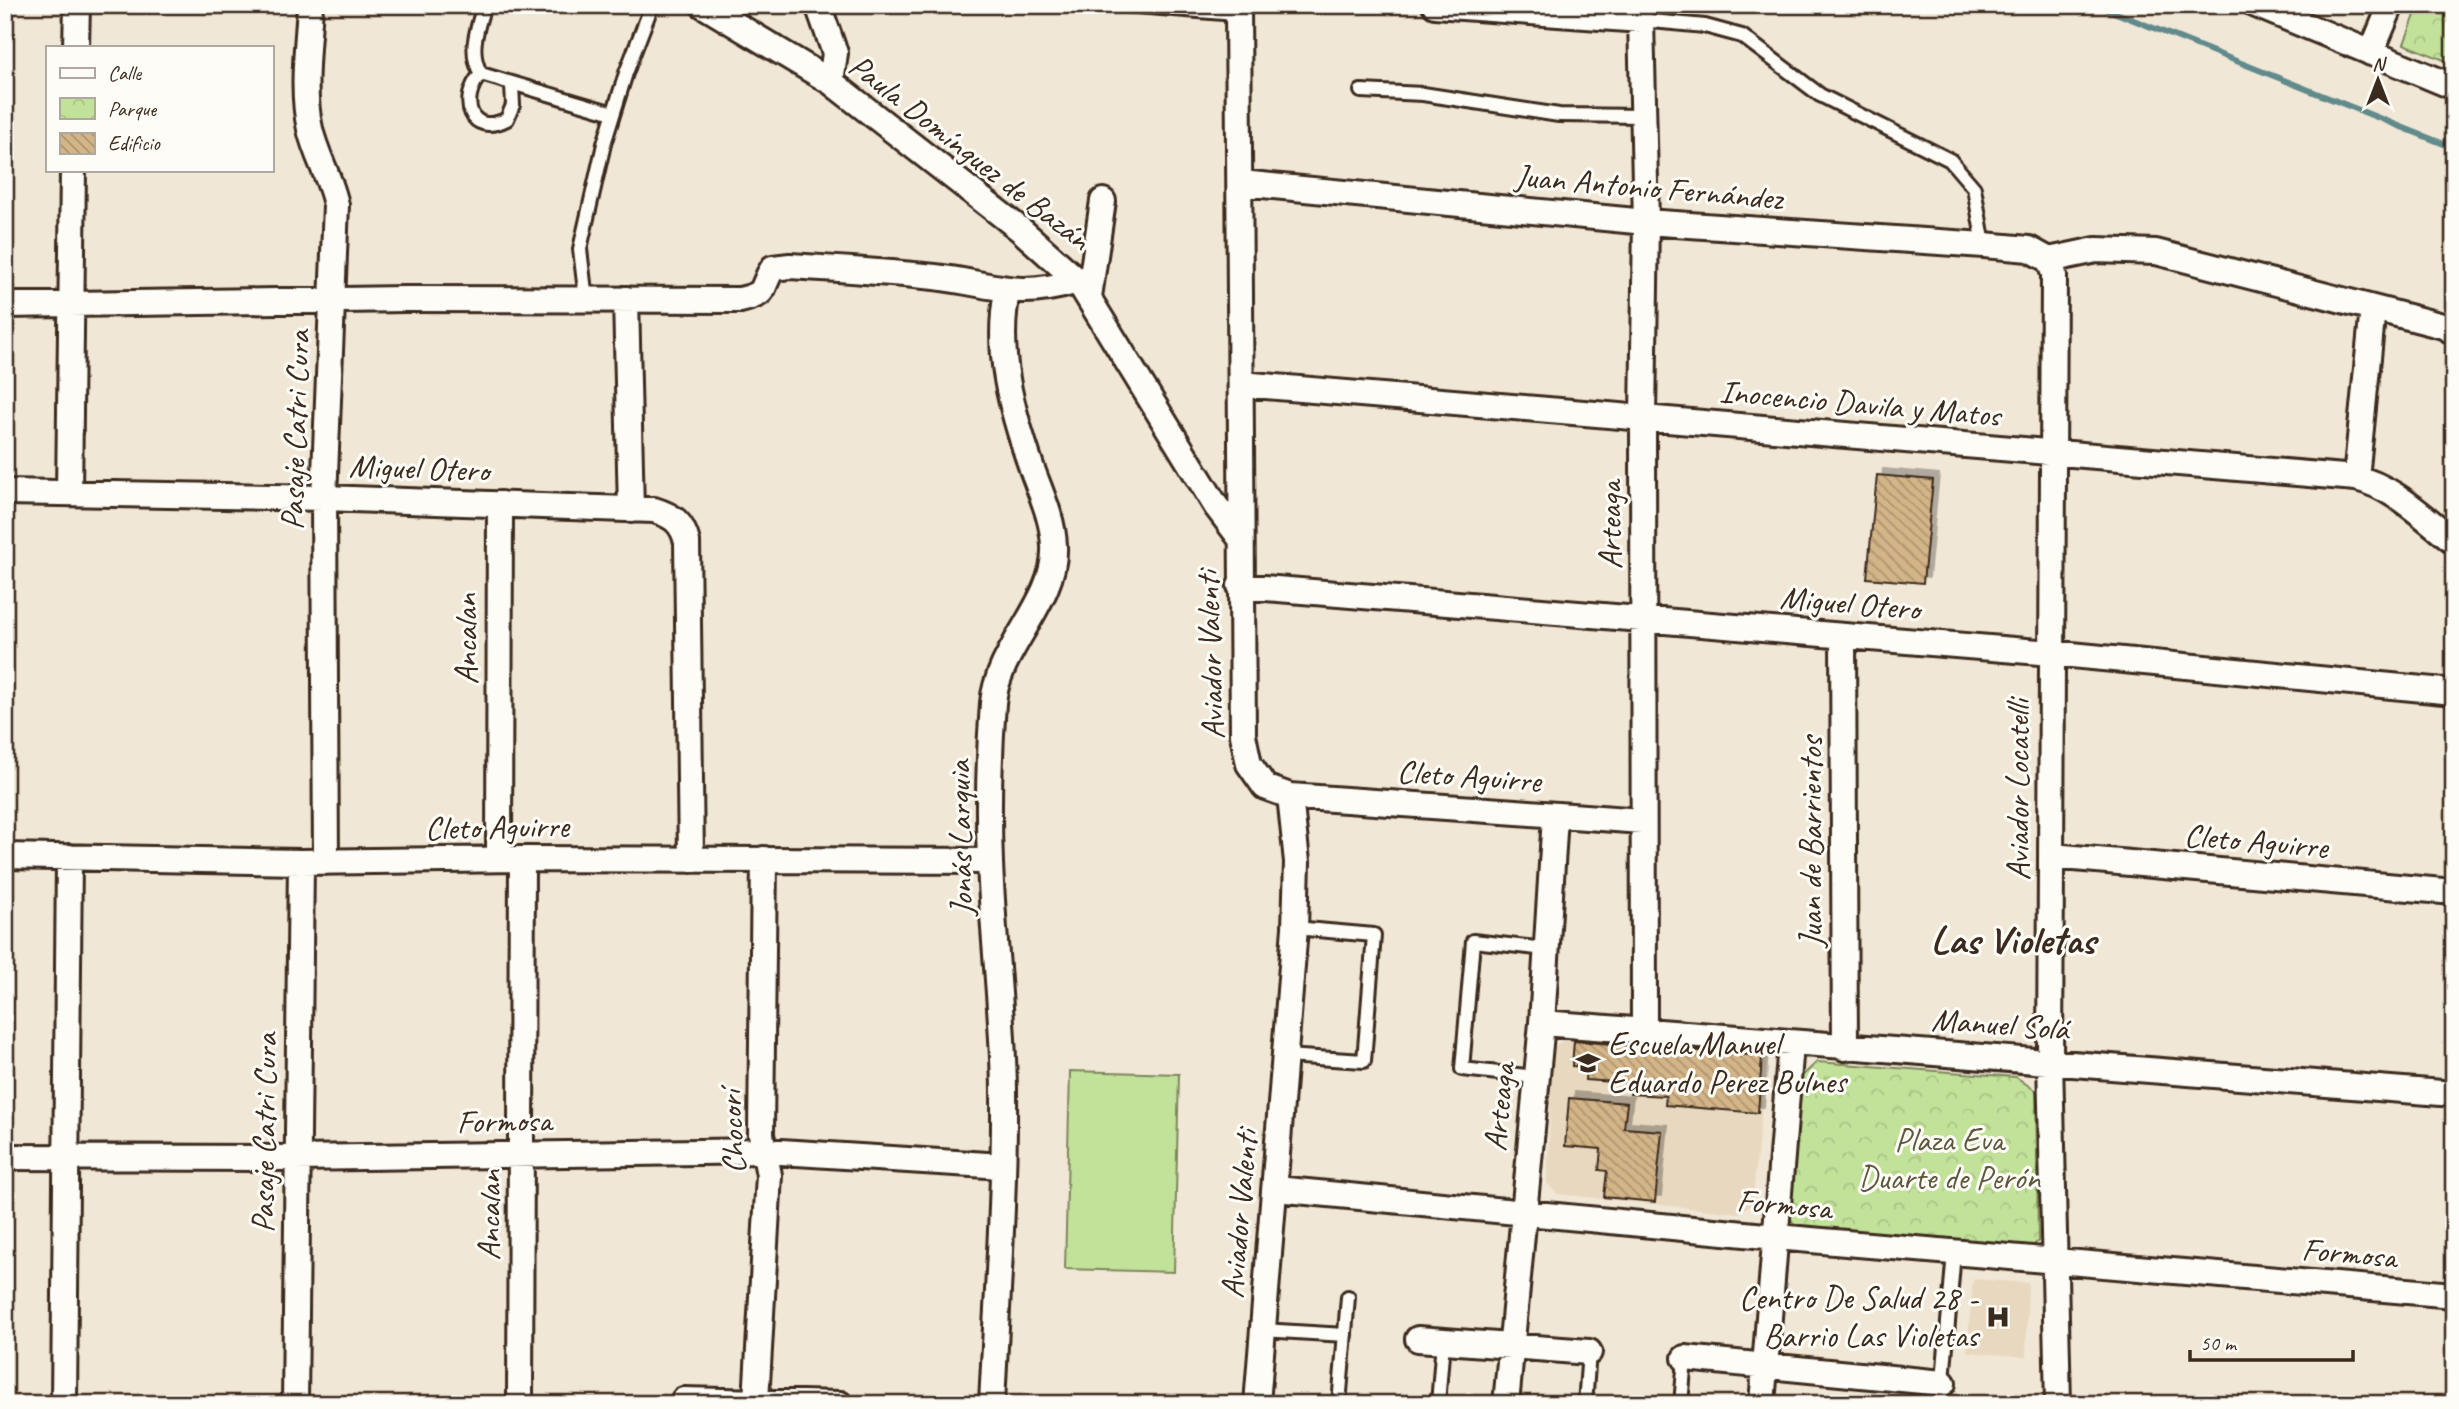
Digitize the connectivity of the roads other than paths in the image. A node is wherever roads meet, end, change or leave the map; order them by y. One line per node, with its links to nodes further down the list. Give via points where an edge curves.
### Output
1 (77, 5): 13 (street)
2 (310, 5): 32 (street, Pasaje Catri Cura, via 306,100 314,146 336,205)
3 (485, 5): 15 (lane, via 475,35 474,62)
4 (652, 5): 20 (lane)
5 (703, 5): 16 (street, Paula Domínguez de Bazán)
6 (818, 5): 16 (street, via 835,53)
7 (1124, 5): 11 (lane)
8 (1435, 5): 12 (street)
9 (2256, 5): 14 (street)
10 (2391, 5): 14 (street)
11 (1237, 10): 23 (street, Aviador Valenti)
12 (1641, 20): 21 (street, Arteaga); 26 (lane, via 1705,26 1742,36 1820,95 1950,160 1974,188)
13 (76, 46)
14 (2371, 53): 18 (street)
15 (481, 74): 17 (lane); 17 (lane, via 471,91 469,108 476,121 486,125 507,119 513,105)
16 (831, 82): 28 (street, Paula Domínguez de Bazán, via 1021,230)
17 (512, 85): 20 (lane)
18 (2454, 87)
19 (1361, 91): 21 (lane, via 1423,94 1559,115)
20 (613, 113): 31 (lane, via 580,248)
21 (1644, 116): 25 (street, Arteaga)
22 (73, 172): 34 (street)
23 (1241, 183): 25 (street, Juan Antonio Fernández); 37 (street, Aviador Valenti)
24 (1103, 201): 28 (street)
25 (1646, 222): 26 (street, Juan Antonio Fernández); 38 (street, Arteaga)
26 (1984, 245): 27 (street, Juan Antonio Fernández, via 2029,249)
27 (2049, 260): 35 (street, via 2096,250 2156,252); 39 (street, Aviador Locatelli, via 2054,274)
28 (1083, 289): 29 (street); 46 (street, Paula Domínguez de Bazán, via 1216,506)
29 (1007, 292): 30 (street, via 950,279 790,266 773,268 760,294 740,300); 64 (street, Jonás Larquia, via 1001,341 1006,374 1016,423 1051,523 1054,547 1049,576 997,680)
30 (626, 299): 31 (street); 45 (street)
31 (586, 300): 32 (street)
32 (333, 302): 34 (street); 43 (street, Pasaje Catri Cura)
33 (5, 305): 34 (street)
34 (70, 305): 42 (street)
35 (2373, 308): 36 (street); 40 (street)
36 (2454, 332)
37 (1241, 384): 38 (street, Inocencio Davila y Matos); 46 (street, Aviador Valenti)
38 (1643, 416): 39 (street, Inocencio Davila y Matos); 49 (street, Arteaga)
39 (2050, 455): 40 (street, Inocencio Davila y Matos); 51 (street, Aviador Locatelli)
40 (2356, 478): 47 (street, Inocencio Davila y Matos, via 2389,491)
41 (5, 492): 42 (street, Miguel Otero)
42 (69, 493): 43 (street, Miguel Otero)
43 (324, 498): 44 (street, Miguel Otero); 63 (street, Pasaje Catri Cura)
44 (500, 504): 45 (street, Miguel Otero); 59 (street, Ancalan)
45 (631, 510): 61 (street, Miguel Otero, via 669,515 684,531 687,542)
46 (1241, 538): 48 (street, Aviador Valenti)
47 (2454, 541)
48 (1240, 586): 49 (street, Miguel Otero); 53 (street, Aviador Valenti, via 1245,751 1265,787)
49 (1643, 619): 50 (street, Miguel Otero); 55 (street, Arteaga)
50 (1843, 636): 51 (street, Miguel Otero); 71 (street, Juan de Barrientos)
51 (2051, 653): 52 (street, Miguel Otero); 57 (street, Aviador Locatelli)
52 (2454, 692)
53 (1290, 796): 54 (street, Cleto Aguirre); 66 (street, Aviador Valenti, via 1297,862)
54 (1555, 816): 55 (street, Cleto Aguirre); 67 (street, Arteaga)
55 (1642, 821): 69 (street, Arteaga)
56 (5, 856): 58 (street, Cleto Aguirre)
57 (2052, 856): 65 (street, Cleto Aguirre); 73 (street, Aviador Locatelli)
58 (69, 857): 62 (street, Cleto Aguirre); 79 (street)
59 (511, 859): 61 (street, Cleto Aguirre); 63 (street, Cleto Aguirre); 77 (street, Ancalan)
60 (764, 859): 61 (street, Cleto Aguirre); 64 (street, Cleto Aguirre); 76 (street, Chocorí, via 761,1134)
61 (691, 860)
62 (301, 862): 63 (street, Cleto Aguirre); 80 (street, Pasaje Catri Cura)
63 (326, 862)
64 (989, 862): 81 (street, Jonás Larquia, via 1001,1015)
65 (2454, 892)
66 (1295, 928): 72 (street, Aviador Valenti); 72 (lane, via 1374,935 1364,1061)
67 (1546, 949): 68 (street, Arteaga); 74 (lane, via 1473,941 1462,1069)
68 (1542, 1023): 69 (street, Manuel Solá); 74 (street, Arteaga)
69 (1644, 1031): 70 (street, Manuel Solá)
70 (1791, 1044): 71 (street, Manuel Solá); 84 (street)
71 (1845, 1048): 73 (street, Manuel Solá)
72 (1285, 1056): 82 (street, Aviador Valenti)
73 (2050, 1060): 75 (street, Manuel Solá); 86 (street, Aviador Locatelli)
74 (1535, 1077): 83 (street, Arteaga)
75 (2454, 1094)
76 (765, 1151): 77 (street, Formosa); 81 (street, Formosa); 99 (street, Chocorí, via 769,1175)
77 (523, 1154): 80 (street, Formosa); 102 (street, Ancalan)
78 (5, 1157): 79 (street, Formosa)
79 (68, 1157): 80 (street, Formosa); 100 (street)
80 (296, 1158): 101 (street, Pasaje Catri Cura)
81 (1003, 1166): 104 (street, Jonás Larquia)
82 (1276, 1189): 83 (street, Formosa); 89 (street, Aviador Valenti)
83 (1522, 1213): 84 (street, Formosa); 93 (street, Arteaga)
84 (1776, 1237): 85 (street, Formosa); 96 (street)
85 (1954, 1252): 86 (street, Formosa); 97 (lane)
86 (2054, 1260): 87 (street, Formosa); 112 (street, Aviador Locatelli)
87 (2454, 1295)
88 (1348, 1297): 90 (lane)
89 (1262, 1330): 90 (lane); 105 (street, Aviador Valenti)
90 (1345, 1335): 106 (lane)
91 (1418, 1339): 92 (street)
92 (1443, 1341): 93 (street); 107 (lane)
93 (1511, 1347): 94 (street); 108 (street, Arteaga)
94 (1589, 1352): 109 (lane)
95 (1685, 1358): 96 (street); 110 (lane)
96 (1765, 1366): 97 (street); 111 (street)
97 (1942, 1393)
98 (684, 1400): 99 (street)
99 (756, 1401): 103 (street)
100 (64, 1404)
101 (295, 1404)
102 (520, 1404)
103 (840, 1404)
104 (992, 1404)
105 (1257, 1404)
106 (1339, 1404)
107 (1438, 1404)
108 (1506, 1404)
109 (1585, 1404)
110 (1681, 1404)
111 (1762, 1404)
112 (2058, 1404)

